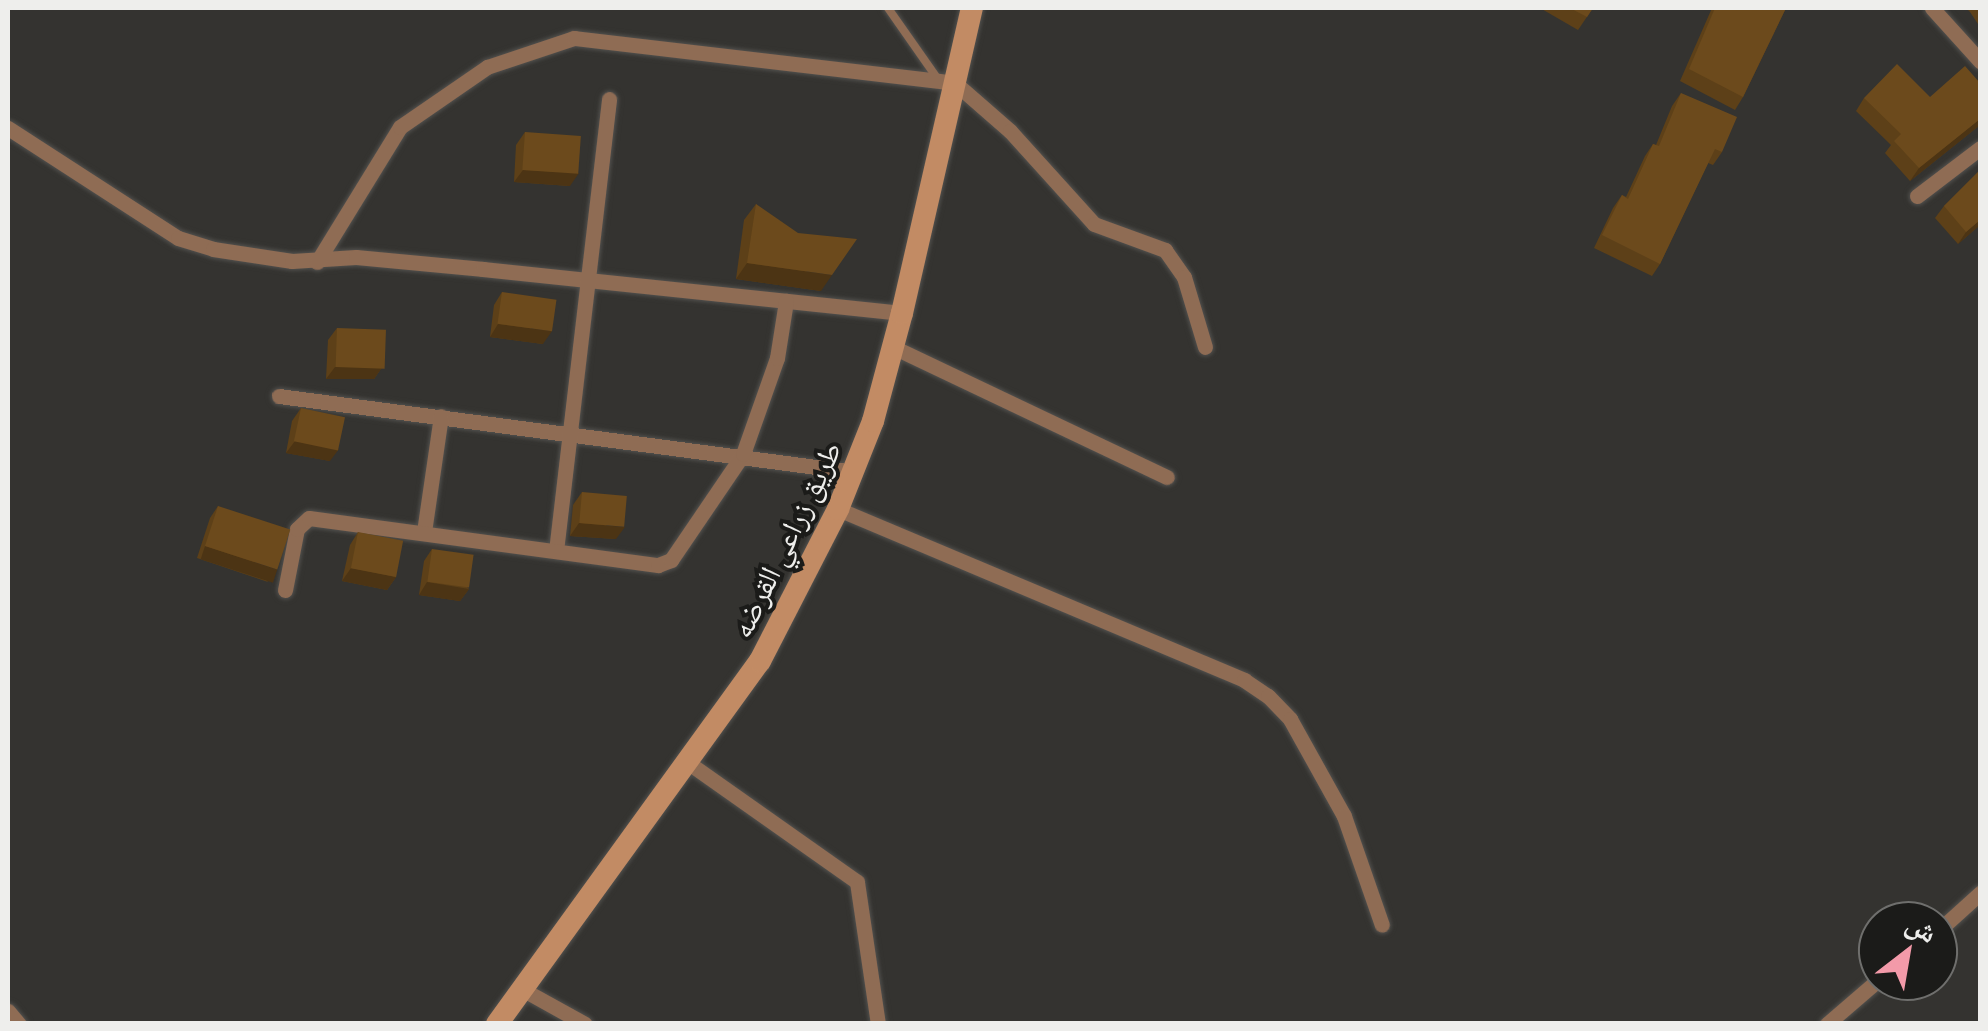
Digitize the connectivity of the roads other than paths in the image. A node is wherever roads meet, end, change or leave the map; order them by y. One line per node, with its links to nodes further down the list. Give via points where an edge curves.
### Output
1 (888, 8): 5 (lane)
2 (972, 8): 5 (main road, طريق زراعي القرضه)
3 (1932, 8): 4 (street)
4 (1980, 61)
5 (946, 82): 10 (street, via 574,38 487,67 400,127); 13 (main road, طريق زراعي القرضه); 15 (street, via 1010,131 1094,224 1164,250 1184,277)
6 (609, 98): 11 (street)
7 (8, 128): 10 (street, via 178,238 240,255)
8 (1980, 148): 9 (street)
9 (1917, 196)
10 (317, 262): 11 (street, via 356,258)
11 (584, 280): 12 (street); 18 (street)
12 (786, 301): 13 (street); 19 (street, via 778,358)
13 (902, 313): 14 (main road, طريق زراعي القرضه)
14 (893, 347): 20 (main road, طريق زراعي القرضه); 21 (street)
15 (1205, 348)
16 (279, 396): 17 (street)
17 (441, 416): 18 (street); 23 (street)
18 (568, 433): 19 (street); 24 (street)
19 (743, 454): 20 (street); 24 (street, via 672,560 658,565)
20 (854, 472): 22 (main road, طريق زراعي القرضه)
21 (1167, 476)
22 (838, 508): 26 (main road, طريق زراعي القرضه, via 760,661); 29 (street, via 1226,672 1268,696 1290,719 1344,816)
23 (424, 532): 24 (street); 25 (street, via 301,520)
24 (556, 551)
25 (284, 590)
26 (690, 764): 30 (main road, طريق زراعي القرضه); 36 (street, via 857,882)
27 (1980, 893): 28 (street)
28 (1958, 913)
29 (1382, 925)
30 (520, 988): 34 (main road, طريق زراعي القرضه); 35 (street)
31 (1858, 997): 37 (street)
32 (8, 1011): 33 (street)
33 (19, 1024)
34 (497, 1024)
35 (585, 1024)
36 (878, 1024)
37 (1827, 1024)

